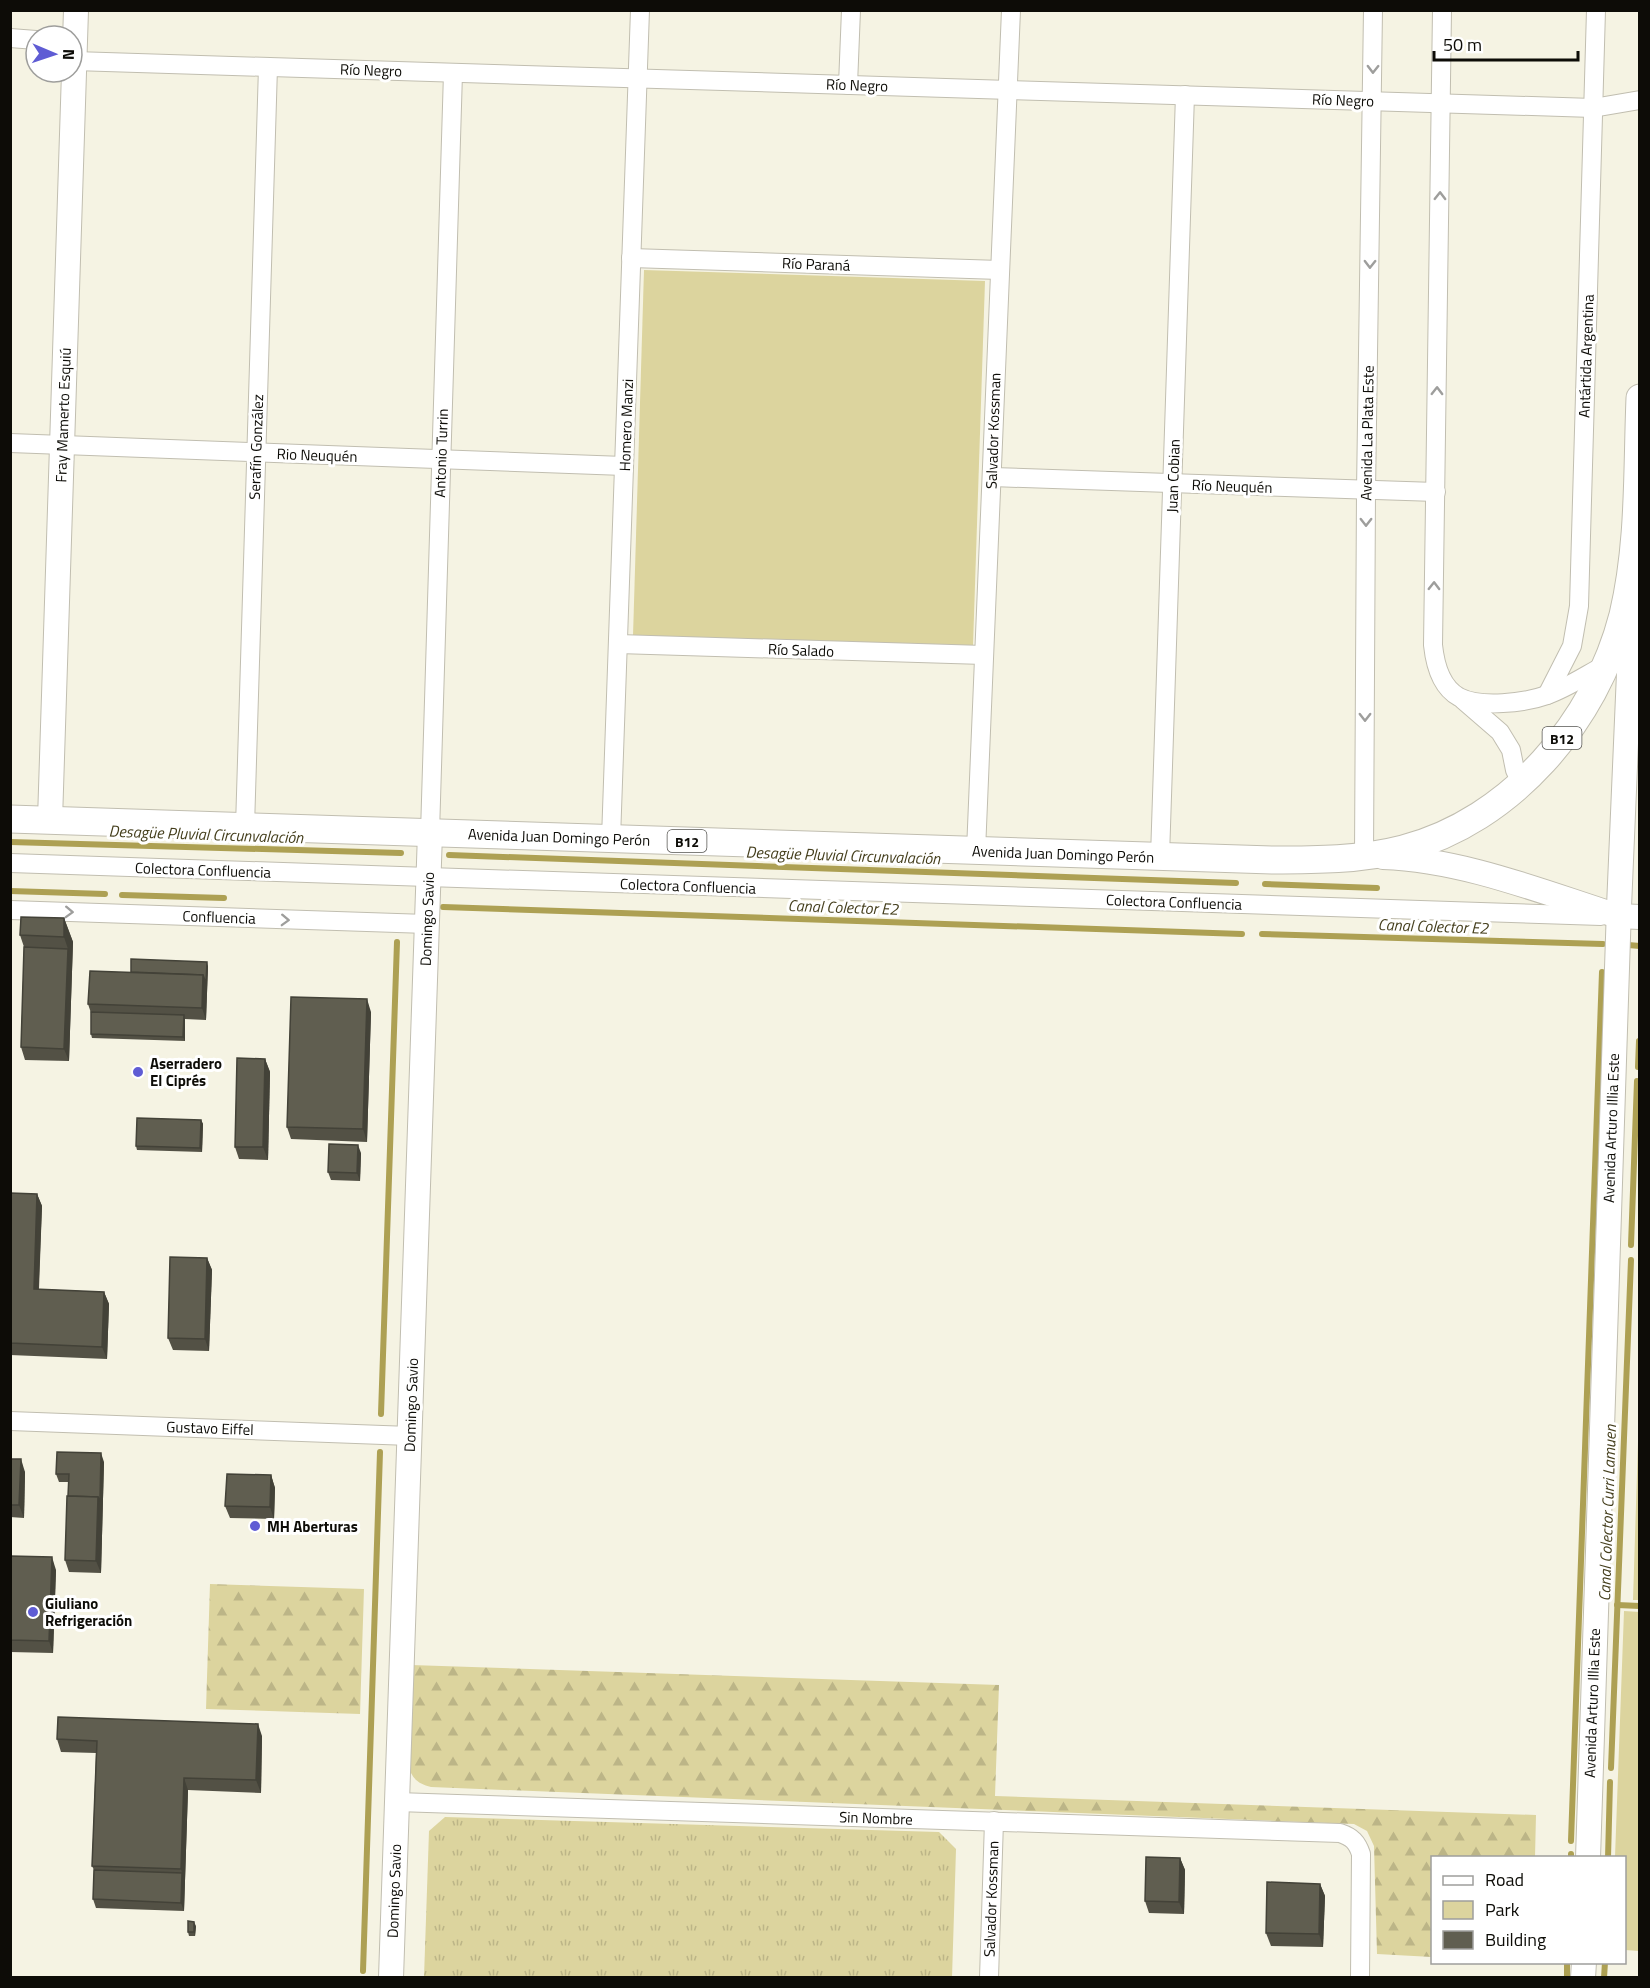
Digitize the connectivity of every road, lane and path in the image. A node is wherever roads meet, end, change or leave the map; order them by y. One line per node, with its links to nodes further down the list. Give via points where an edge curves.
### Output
1 (640, 10): 10 (street, Homero Manzi)
2 (851, 10): 12 (street)
3 (1011, 10): 13 (street, Salvador Kossman)
4 (1373, 10): 16 (street, Avenida La Plata Este, one-way to 16)
5 (1442, 10): 17 (street)
6 (1596, 10): 18 (street, Antártida Argentina)
7 (84, 49): 8 (street, Río Negro)
8 (268, 67): 9 (street, Río Negro); 24 (street, Serafín González)
9 (453, 73): 10 (street, Río Negro); 25 (street, Antonio Turrin)
10 (638, 78): 12 (street, Río Negro); 19 (street, Homero Manzi)
11 (73, 84): 23 (street, Fray Mamerto Esquiú)
12 (848, 85): 13 (street, Río Negro)
13 (1007, 90): 14 (street, Río Negro); 20 (street, Salvador Kossman)
14 (1185, 95): 16 (street, Río Negro); 28 (street, Juan Cobian)
15 (1640, 100): 18 (street, Río Negro)
16 (1372, 101): 17 (street, Río Negro); 29 (street, Avenida La Plata Este, one-way to 29)
17 (1441, 103): 18 (street, Río Negro); 30 (street, one-way to 17)
18 (1593, 108): 35 (street, Antártida Argentina, via 1579,606 1572,646)
19 (632, 258): 20 (street, Río Paraná); 26 (street, Homero Manzi)
20 (1000, 270): 27 (street, Salvador Kossman)
21 (1640, 398): 31 (main road, Avenida Arturo Illia Este)
22 (10, 443): 23 (street, Rio Neuquén)
23 (62, 445): 24 (street, Rio Neuquén); 39 (street, Fray Mamerto Esquiú)
24 (256, 452): 25 (street, Rio Neuquén); 40 (street, Serafín González)
25 (441, 459): 26 (street, Rio Neuquén); 41 (street, Antonio Turrin)
26 (624, 466): 32 (street, Homero Manzi)
27 (992, 477): 28 (street, Río Neuquén); 33 (street, Salvador Kossman)
28 (1172, 484): 29 (street, Río Neuquén); 45 (street, Juan Cobian)
29 (1366, 490): 30 (street, Río Neuquén); 44 (street, Avenida La Plata Este, one-way to 44)
30 (1436, 492): 36 (street, one-way to 30, via 1450,689 1435,661)
31 (1636, 517): 34 (main road, B12, via 1626,598); 49 (street, Avenida Arturo Illia Este)
32 (618, 644): 33 (street, Río Salado); 42 (street, Homero Manzi)
33 (984, 655): 43 (street, Salvador Kossman)
34 (1605, 665): 35 (street); 37 (main road, B12, via 1578,716)
35 (1547, 695): 36 (street, via 1496,703)
36 (1460, 697): 37 (street, via 1500,732)
37 (1521, 783): 44 (main road, B12, via 1474,819 1449,832 1405,849)
38 (10, 819): 39 (main road, Avenida Juan Domingo Perón / B12)
39 (50, 820): 40 (main road, Avenida Juan Domingo Perón / B12)
40 (245, 827): 41 (main road, Avenida Juan Domingo Perón / B12)
41 (430, 833): 42 (main road, Avenida Juan Domingo Perón / B12); 47 (street, Domingo Savio)
42 (611, 839): 43 (main road, Avenida Juan Domingo Perón / B12)
43 (976, 851): 45 (main road, Avenida Juan Domingo Perón / B12)
44 (1364, 856): 45 (main road, Avenida Juan Domingo Perón / B12, via 1296,860); 49 (street, Avenida Juan Domingo Perón / B12, via 1408,858 1457,867)
45 (1160, 857)
46 (10, 863): 47 (street, Colectora Confluencia)
47 (429, 877): 49 (street, Colectora Confluencia); 50 (street, Domingo Savio)
48 (10, 910): 50 (street, Confluencia, one-way to 50)
49 (1629, 917): 55 (street, Avenida Arturo Illia Este)
50 (427, 924): 52 (street, Domingo Savio)
51 (10, 1421): 52 (street, Gustavo Eiffel)
52 (410, 1436): 53 (street, Domingo Savio)
53 (397, 1802): 54 (street, Sin Nombre); 56 (street, Domingo Savio)
54 (994, 1821): 57 (street, Salvador Kossman); 58 (street, Sin Nombre, via 1340,1833 1354,1839 1361,1863)
55 (1587, 1856)
56 (391, 1977)
57 (989, 1977)
58 (1360, 1977)

